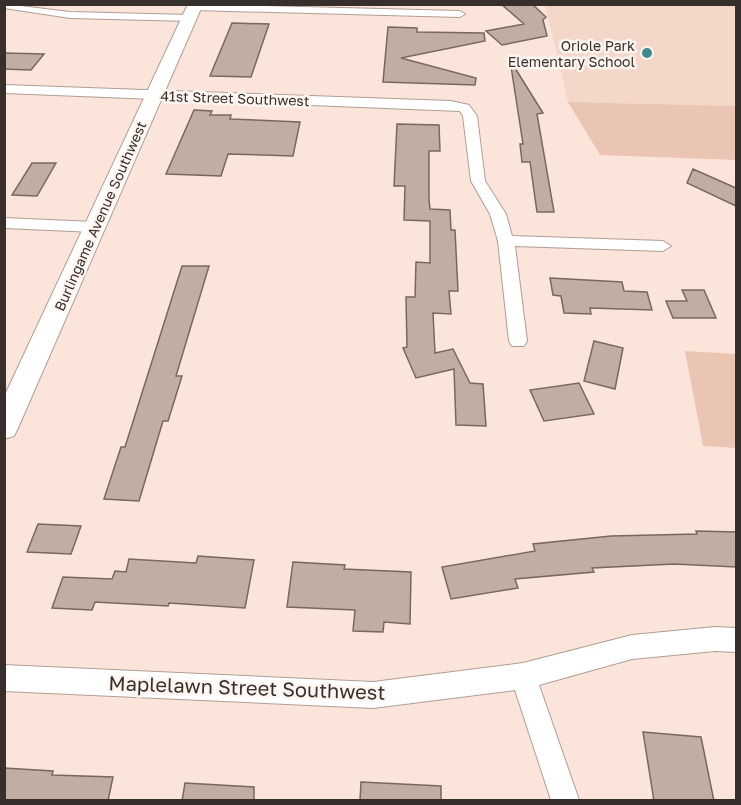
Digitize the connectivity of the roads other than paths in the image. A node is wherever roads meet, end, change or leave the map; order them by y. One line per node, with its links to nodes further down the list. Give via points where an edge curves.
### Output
1 (4, 5): 2 (street, via 70,15)
2 (193, 10): 3 (street); 5 (street, Burlingame Avenue Southwest)
3 (460, 14)
4 (4, 89): 5 (street, 41st Street Southwest)
5 (153, 95): 7 (street, Burlingame Avenue Southwest); 8 (street, 41st Street Southwest, via 464,108 470,116 478,181 498,214)
6 (4, 223): 7 (street)
7 (94, 227): 11 (street, Burlingame Avenue Southwest)
8 (506, 242): 9 (street); 10 (street)
9 (663, 246)
10 (518, 341)
11 (4, 428)
12 (736, 640): 13 (street, Maplelawn Street Southwest, via 632,647)
13 (523, 676): 14 (street, Maplelawn Street Southwest, via 372,695); 15 (street)
14 (4, 678)
15 (565, 801)

